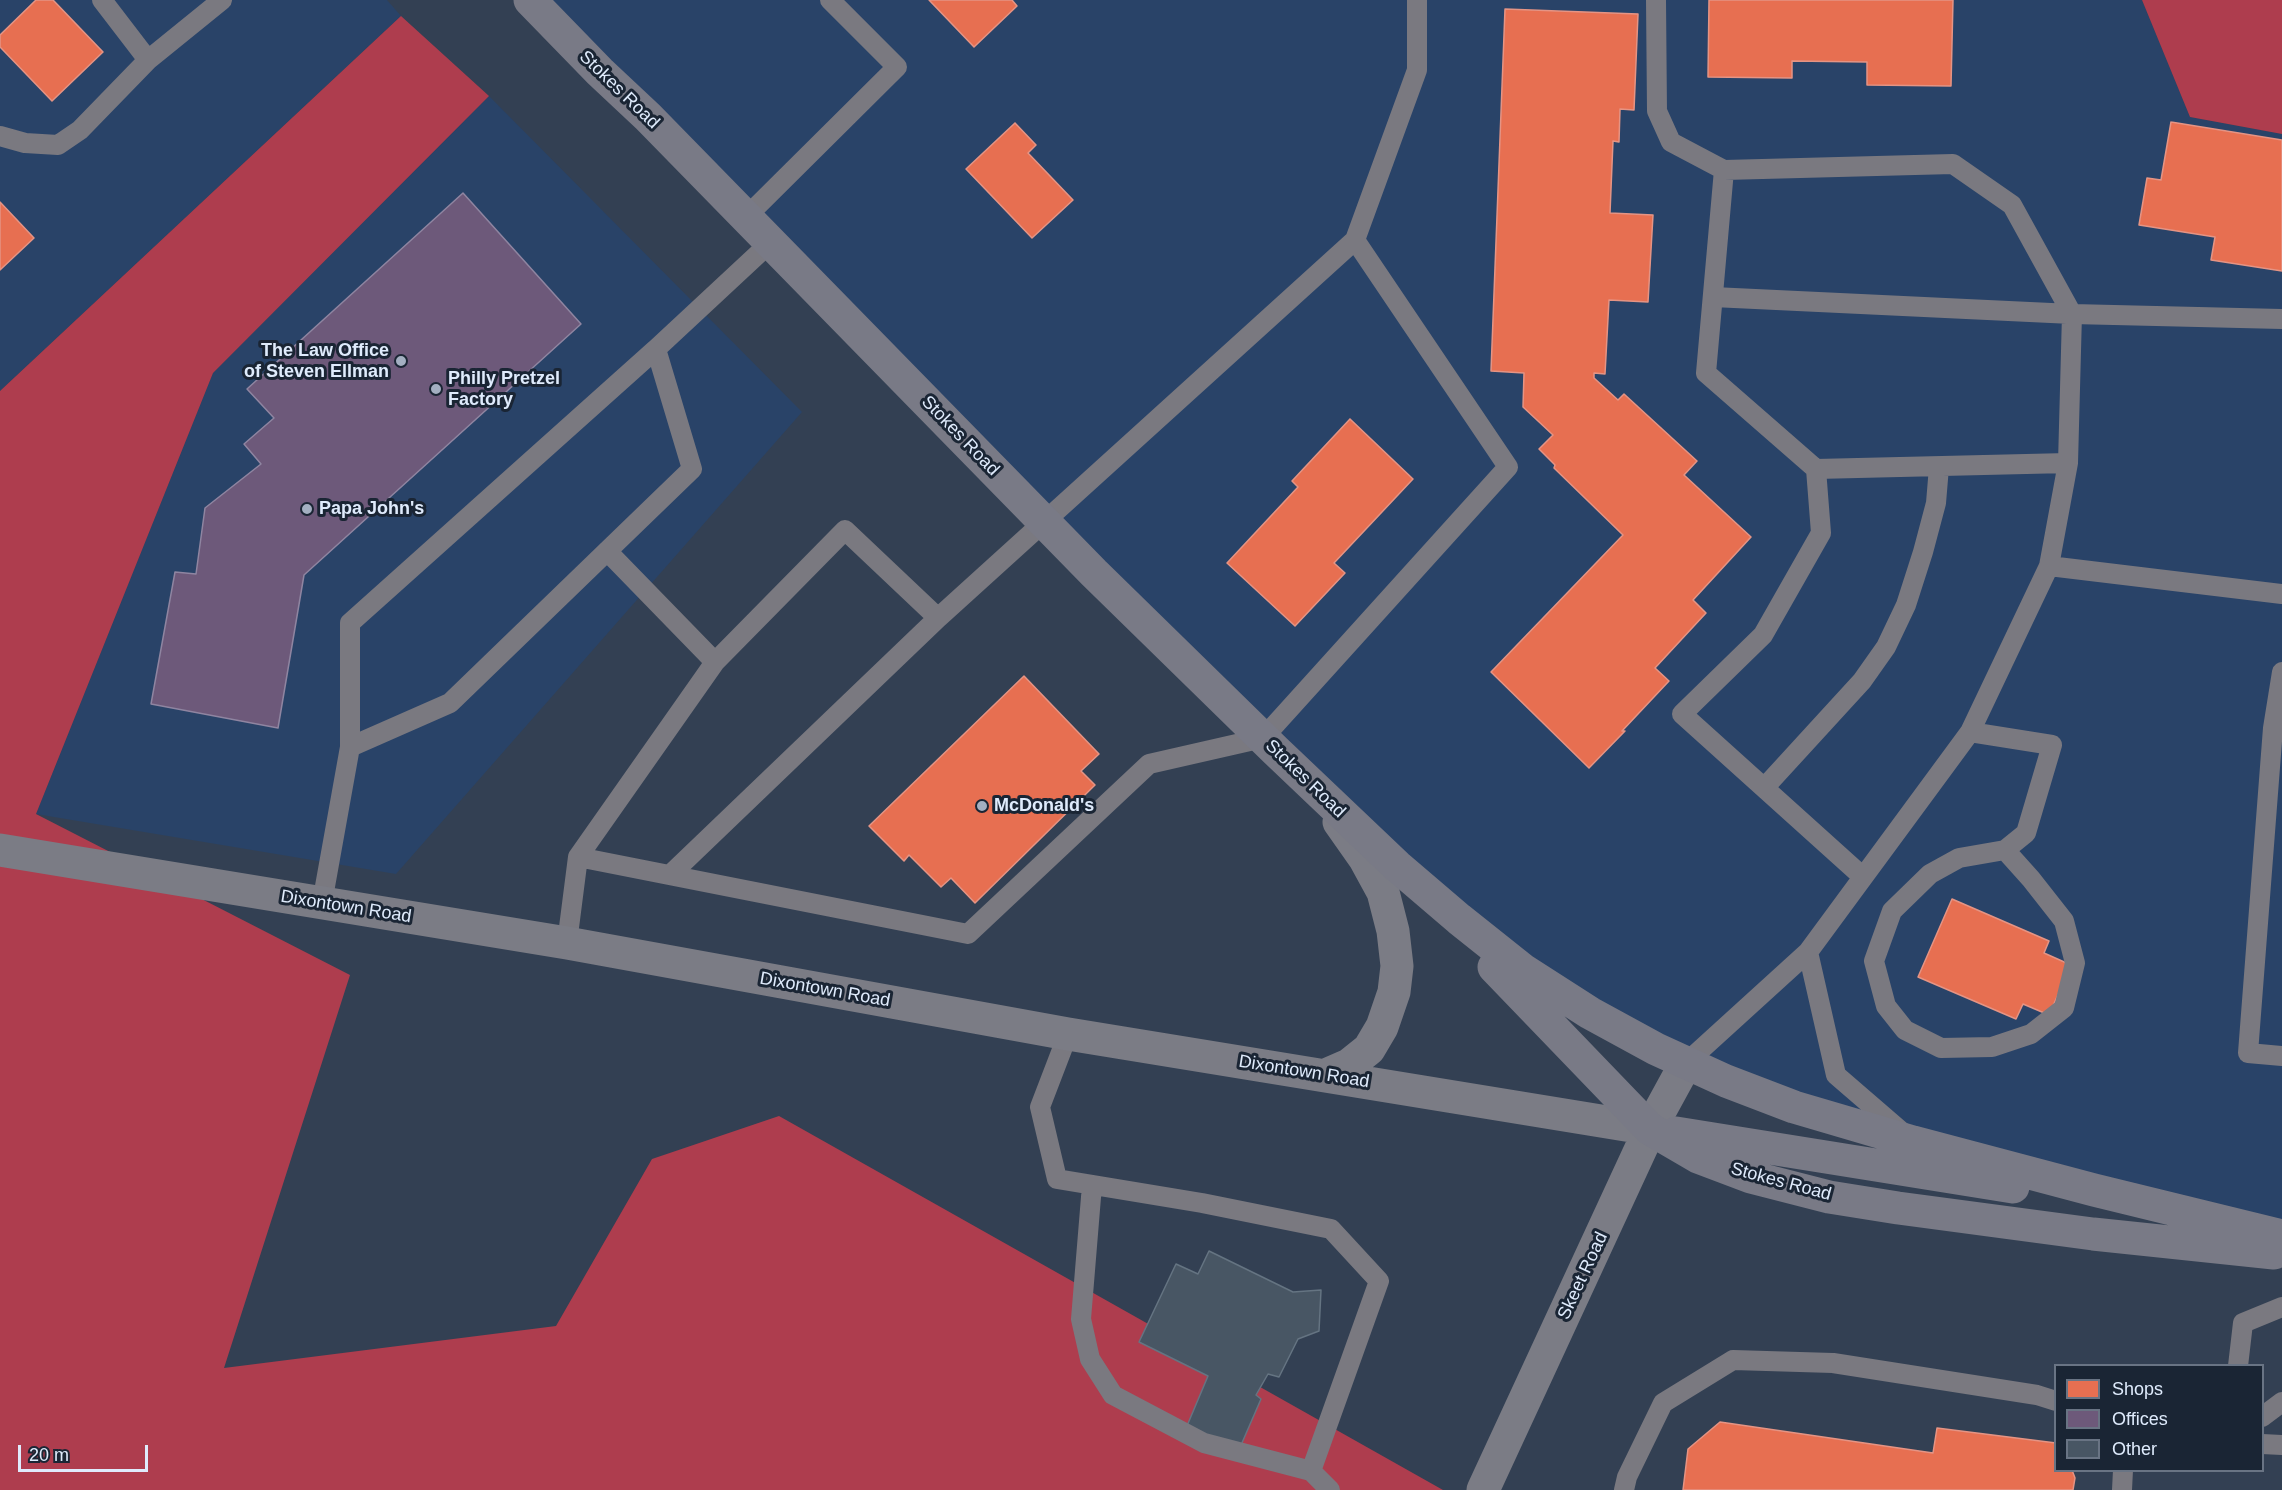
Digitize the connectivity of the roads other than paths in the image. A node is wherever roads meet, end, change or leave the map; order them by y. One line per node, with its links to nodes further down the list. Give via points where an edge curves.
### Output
1 (102, 0): 7 (lane)
2 (222, 0): 7 (lane)
3 (530, 0): 10 (main road, Stokes Road)
4 (830, 0): 10 (lane, via 897,67)
5 (1417, 0): 11 (lane, via 1417,70)
6 (1656, 0): 9 (lane, via 1657,111 1671,142)
7 (148, 60): 8 (lane, via 80,130 58,145 25,143)
8 (0, 136)
9 (1724, 170): 13 (lane); 14 (lane, via 1953,164 2012,205)
10 (746, 217): 12 (main road, Stokes Road)
11 (1355, 240): 20 (lane); 29 (lane, via 1508,467)
12 (771, 242): 16 (lane); 20 (main road, Stokes Road)
13 (1713, 297): 14 (lane); 19 (lane, via 1706,373)
14 (2072, 314): 15 (lane); 17 (lane)
15 (2282, 319)
16 (656, 349): 21 (lane, via 692,468); 30 (lane, via 350,623)
17 (2068, 464): 18 (lane); 22 (lane)
18 (1939, 466): 19 (lane); 31 (lane, via 1936,502 1923,552 1906,605 1886,647 1862,681)
19 (1816, 469): 31 (lane, via 1821,533 1763,635 1682,714)
20 (1044, 521): 24 (lane); 29 (main road, Stokes Road)
21 (607, 551): 25 (lane); 30 (lane, via 450,703)
22 (2049, 566): 23 (lane); 28 (lane)
23 (2282, 594)
24 (938, 618): 25 (lane, via 845,530); 37 (lane)
25 (715, 662): 35 (lane)
26 (2282, 672): 27 (lane)
27 (2278, 728): 43 (lane, via 2248,1053)
28 (1970, 732): 34 (lane, via 2052,745 2026,833); 38 (lane)
29 (1263, 738): 32 (main road, Stokes Road); 37 (lane, via 1149,764 968,934)
30 (350, 747): 39 (lane)
31 (1764, 788): 38 (lane)
32 (1319, 792): 36 (main road, Stokes Road); 45 (street, via 1383,892 1397,966 1383,1028 1369,1050)
33 (0, 850): 39 (street, Dixontown Road)
34 (2005, 850): 34 (lane, via 1959,858 1930,874 1892,911 1874,961 1886,1006 1905,1030 1941,1048 1992,1047 2031,1034 2064,1008 2075,963 2064,921)
35 (578, 857): 37 (lane); 40 (lane)
36 (1397, 866): 44 (main road, Stokes Road, via 1523,970 1590,1013); 46 (main road, Stokes Road)
37 (671, 874)
38 (1863, 877): 41 (lane)
39 (322, 903): 40 (street, Dixontown Road)
40 (567, 943): 42 (street, Dixontown Road)
41 (1808, 952): 44 (lane); 47 (lane, via 1836,1075)
42 (1068, 1034): 45 (street, Dixontown Road); 48 (lane, via 1040,1107 1057,1179)
43 (2282, 1056)
44 (1686, 1063): 46 (street, Skeet Road); 47 (main road, Stokes Road, via 1794,1107)
45 (1326, 1075): 46 (street, Dixontown Road)
46 (1650, 1129): 49 (main road); 51 (main road, Stokes Road, via 1698,1157 1751,1178 1829,1197 2093,1234); 62 (street, Skeet Road)
47 (1913, 1142): 49 (main road, Stokes Road)
48 (1092, 1185): 59 (lane, via 1081,1319 1090,1359 1113,1395 1204,1443); 59 (lane, via 1331,1228 1378,1281)
49 (2204, 1218): 50 (main road, Stokes Road)
50 (2282, 1236)
51 (2282, 1253)
52 (2282, 1307): 53 (lane, via 2243,1323)
53 (2238, 1364)
54 (2054, 1401): 63 (lane, via 1833,1363 1733,1360 1663,1403)
55 (2282, 1402): 56 (lane)
56 (2264, 1416)
57 (2264, 1444): 58 (lane)
58 (2282, 1445)
59 (1311, 1471): 61 (lane)
60 (2123, 1472): 64 (lane)
61 (1329, 1490)
62 (1483, 1490)
63 (1624, 1490)
64 (2122, 1490)

